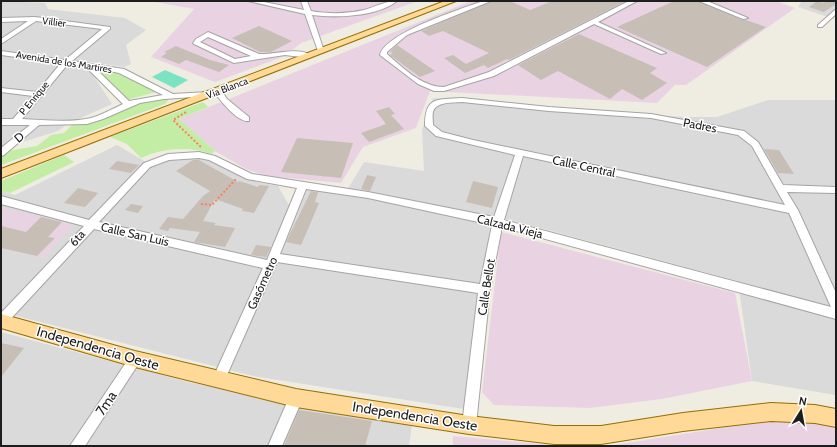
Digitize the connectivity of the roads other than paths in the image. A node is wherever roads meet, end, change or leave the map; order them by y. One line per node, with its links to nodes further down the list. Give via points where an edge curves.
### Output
1 (251, 1): 9 (street)
2 (304, 1): 9 (street)
3 (394, 1): 9 (street, via 355,14)
4 (452, 1): 17 (main road, Vía Blanca)
5 (488, 1): 13 (street, via 406,34 384,51 383,55 429,89 444,90 491,74)
6 (634, 1): 13 (street)
7 (702, 1): 10 (street)
8 (836, 11): 14 (street)
9 (309, 13): 17 (street)
10 (745, 18)
11 (35, 19): 12 (street, Villier); 15 (street, Villier); 16 (street)
12 (1, 20)
13 (594, 22): 19 (street)
14 (820, 26)
15 (108, 28): 22 (street, P Enrique)
16 (1, 42)
17 (321, 51): 21 (main road, Vía Blanca)
18 (1, 53): 22 (street, Avenida de los Martires)
19 (663, 54)
20 (260, 56): 20 (street, via 208,34 196,43 234,61); 21 (street, via 284,53)
21 (309, 56): 25 (main road, Vía Blanca)
22 (66, 62): 23 (street, Avenida de los Martires); 26 (street, P Enrique)
23 (88, 64): 27 (street, Avenida de los Martires, via 121,71); 29 (street)
24 (1, 90): 26 (street)
25 (215, 93): 27 (street); 30 (main road, Vía Blanca); 31 (street)
26 (38, 94): 33 (street, P Enrique)
27 (170, 95): 29 (street); 30 (street)
28 (462, 100): 36 (street, Calle Central, via 439,102 432,107 428,126 439,134); 40 (street, Padres, via 651,116 741,133 755,144)
29 (127, 104): 34 (street, via 89,121)
30 (183, 109): 38 (main road, Vía Blanca)
31 (246, 119)
32 (1, 122): 33 (street)
33 (15, 122): 34 (street)
34 (38, 122): 35 (street, D)
35 (1, 153)
36 (520, 153): 43 (street, Calle Central); 44 (street, Calle Bellot)
37 (182, 156): 39 (street, Calzada Vieja, via 199,155 212,158 242,174); 45 (street, 6ta, via 168,157 147,165)
38 (1, 174)
39 (303, 185): 44 (street, Calzada Vieja, via 368,195); 46 (street, Gasómetro)
40 (779, 188): 41 (street); 43 (street, Padres)
41 (836, 190)
42 (1, 200): 45 (street, Calle San Luis)
43 (793, 210): 48 (street, Padres)
44 (498, 222): 47 (street, Calle Bellot); 49 (street, Calzada Vieja)
45 (90, 224): 46 (street, Calle San Luis); 50 (street, 6ta)
46 (272, 261): 47 (street, Calle San Luis); 52 (street, Gasómetro)
47 (484, 289): 55 (street, Calle Bellot)
48 (836, 306)
49 (836, 314)
50 (1, 321): 51 (main road, Independencia Oeste)
51 (135, 360): 52 (main road, Independencia Oeste); 56 (street, 7ma)
52 (218, 380): 53 (main road, Independencia Oeste)
53 (296, 398): 55 (main road, Independencia Oeste); 57 (street)
54 (836, 418): 55 (main road, Independencia Oeste, via 815,414 771,412 683,422 601,436 554,436)
55 (469, 425)
56 (77, 446)
57 (275, 446)

